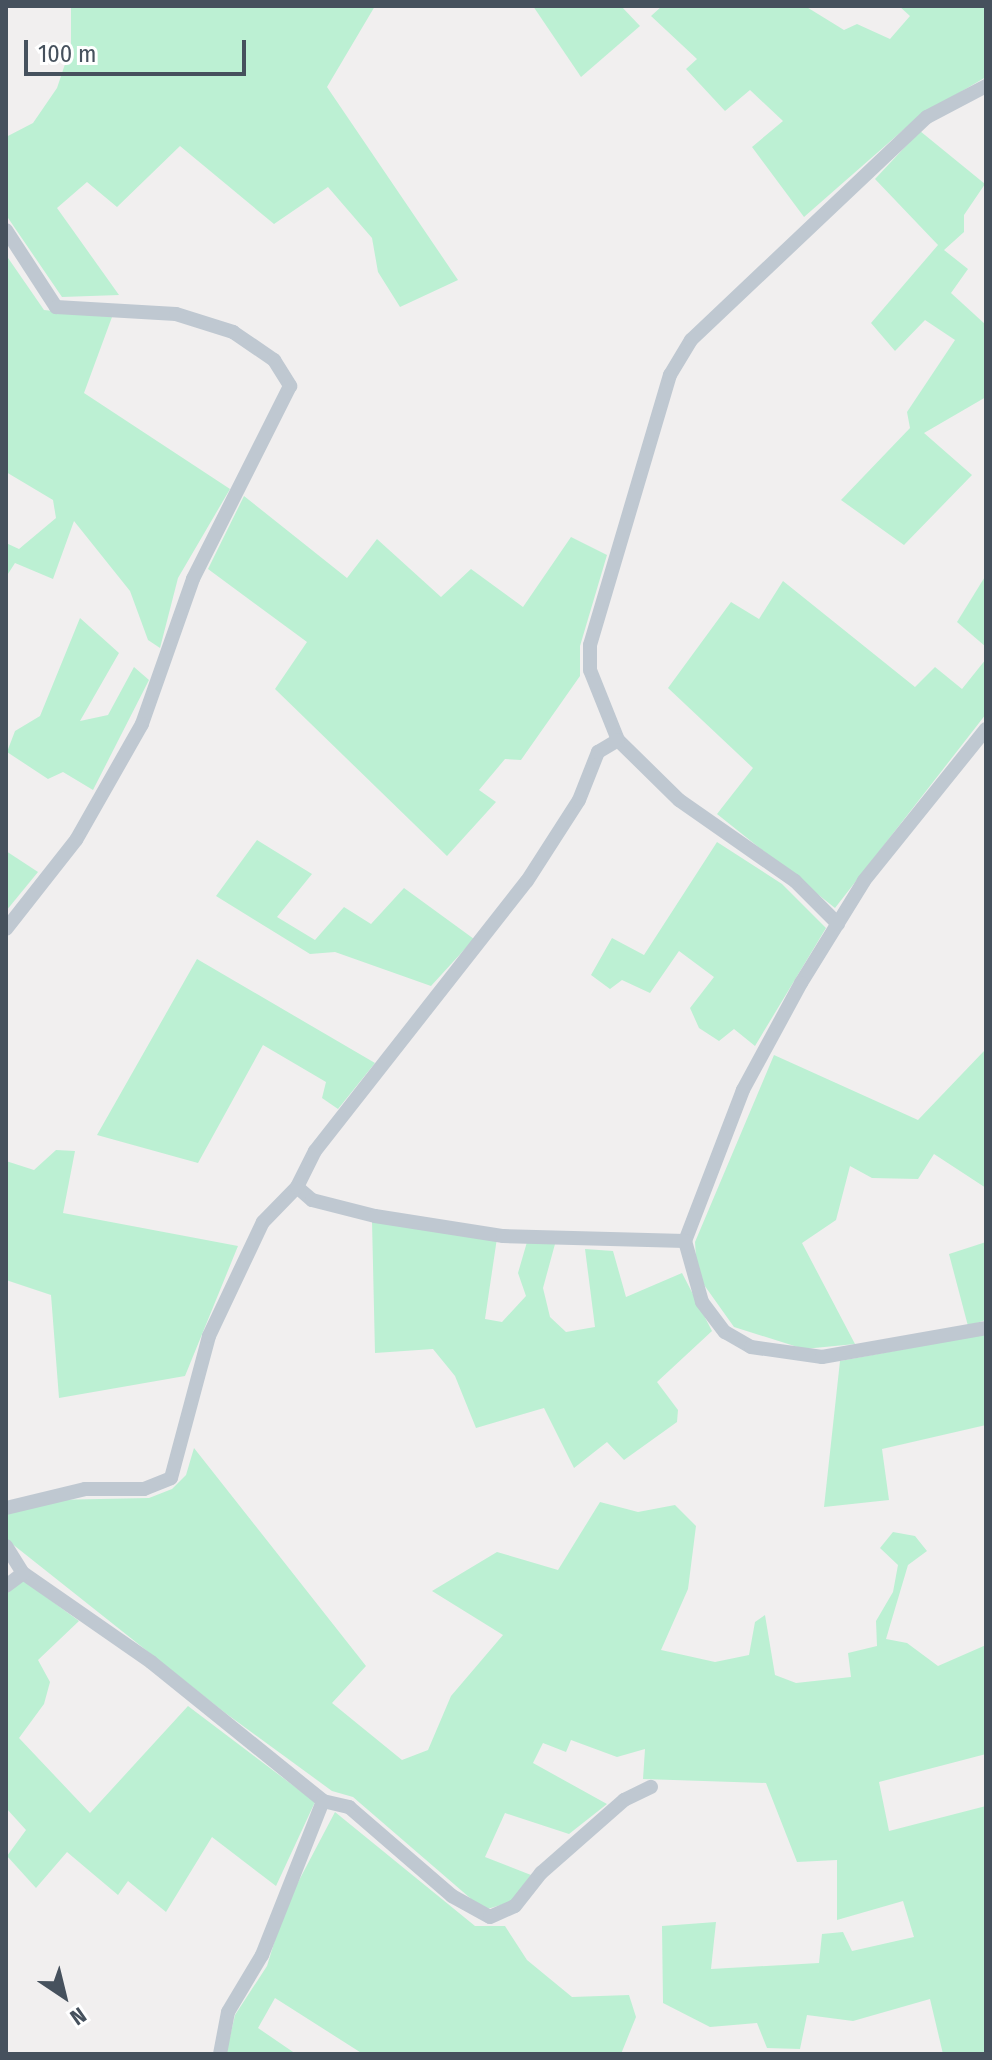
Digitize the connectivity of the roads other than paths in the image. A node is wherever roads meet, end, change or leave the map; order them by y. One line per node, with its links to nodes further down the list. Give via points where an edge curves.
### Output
1 (986, 86): 4 (street, via 927,117 691,340 670,375 590,645 590,670)
2 (6, 230): 6 (street, via 56,307 176,314 233,332 274,360 290,386 193,579 142,724 76,840)
3 (986, 729): 5 (street, via 914,814)
4 (618, 740): 5 (street, via 679,800 795,881); 7 (street, via 598,752 551,847 315,1151)
5 (838, 924): 8 (street, via 743,1090)
6 (6, 929)
7 (297, 1187): 8 (street, via 312,1200 375,1216 503,1236); 10 (street, via 263,1222 232,1281 193,1385 171,1478 144,1489 85,1489)
8 (685, 1241): 9 (street, via 702,1302 725,1332 751,1347 822,1357)
9 (986, 1328)
10 (6, 1508)
11 (6, 1546): 12 (street)
12 (23, 1573): 13 (street); 15 (street, via 151,1662)
13 (6, 1586)
14 (651, 1787): 15 (street, via 624,1800 541,1873 515,1906 490,1917 452,1896 349,1807)
15 (323, 1801): 16 (street, via 262,1955 228,2012)
16 (220, 2054)

